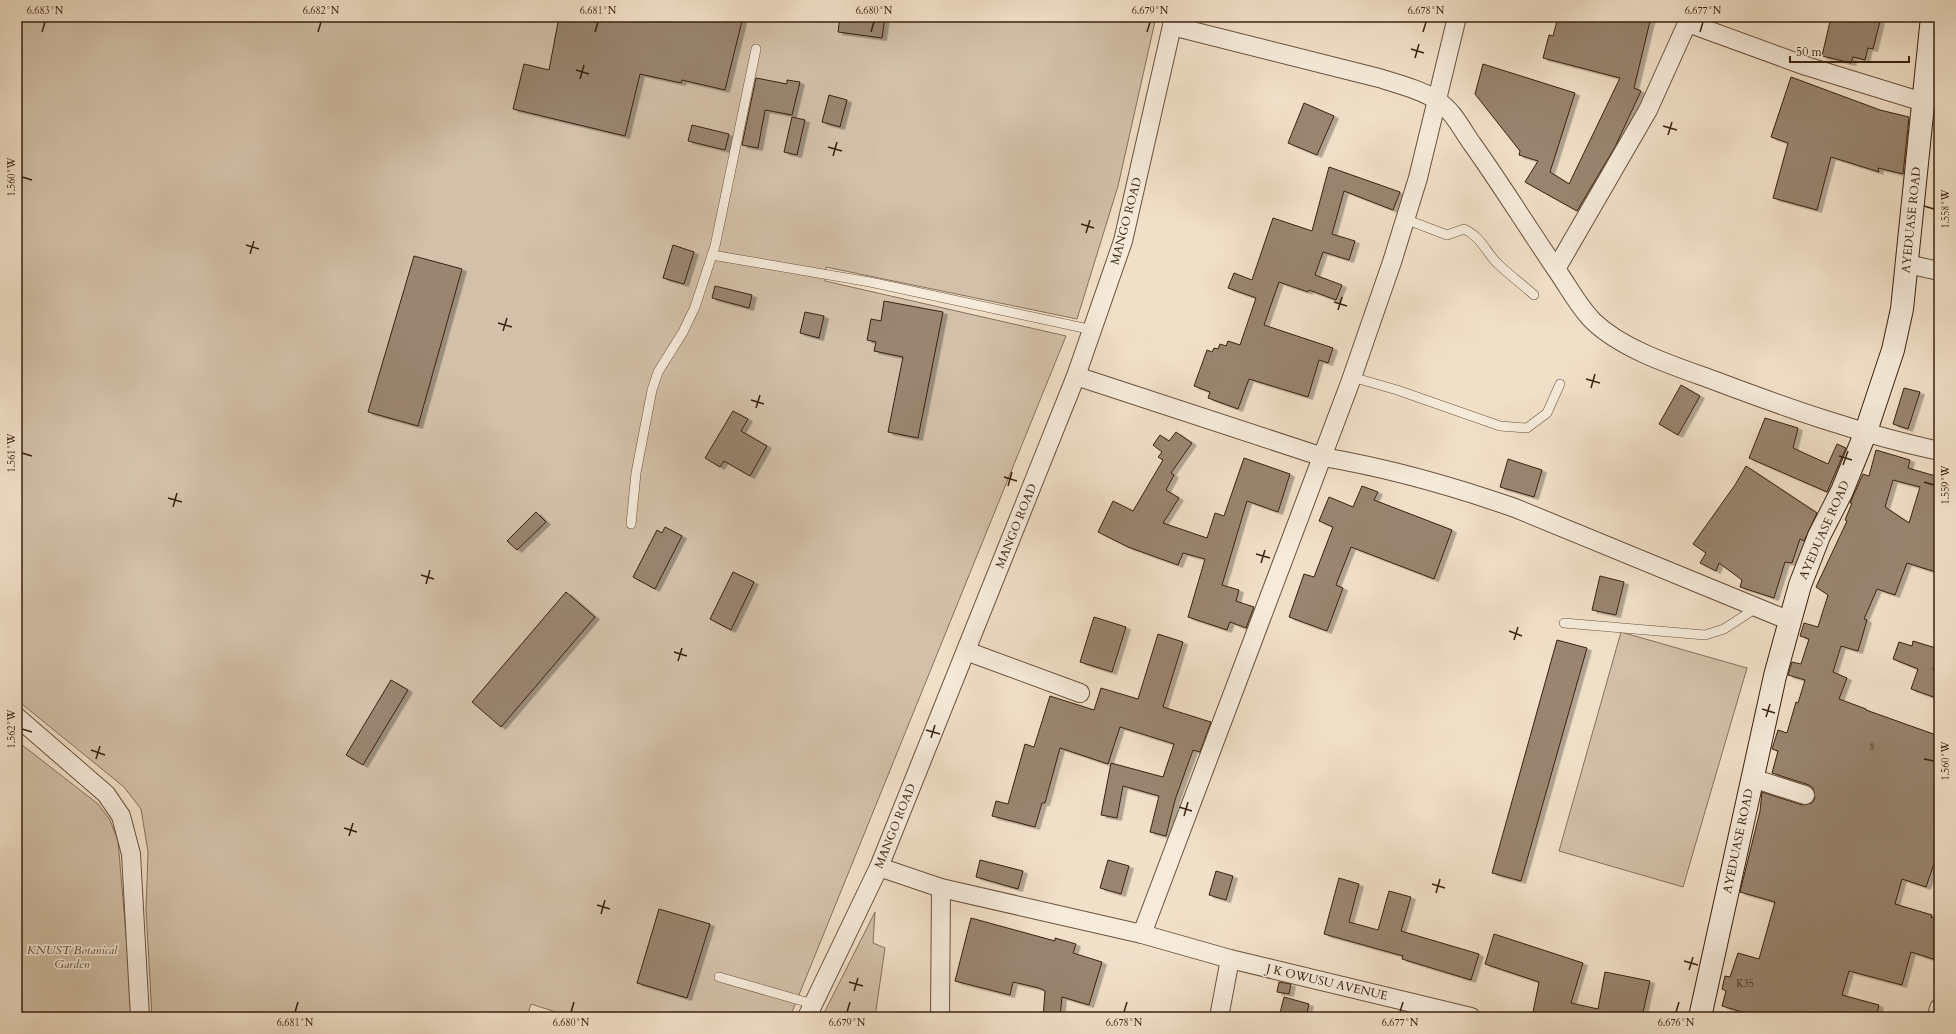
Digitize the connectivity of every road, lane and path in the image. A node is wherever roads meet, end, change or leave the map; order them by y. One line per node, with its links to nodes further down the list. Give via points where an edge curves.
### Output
1 (1457, 17): 7 (street)
2 (1932, 17): 6 (street, AYEDUASE ROAD)
3 (1689, 20): 8 (street, via 1806,66); 12 (street, via 1648,110)
4 (1173, 21): 7 (street, via 1379,78); 15 (street, MANGO ROAD, via 1123,241)
5 (756, 48): 10 (lane)
6 (1933, 67): 8 (street, AYEDUASE ROAD)
7 (1437, 100): 9 (street); 12 (street, via 1449,110)
8 (1923, 102): 11 (street, AYEDUASE ROAD)
9 (1405, 219): 14 (lane, via 1448,235 1464,229 1472,232 1496,262); 17 (street)
10 (712, 255): 15 (lane, via 870,282); 22 (lane, via 695,307 658,372 652,390 636,473)
11 (1907, 264): 13 (street); 19 (street, AYEDUASE ROAD, via 1902,309 1893,350)
12 (1556, 269): 19 (street, via 1593,321 1620,342 1674,366)
13 (1939, 271)
14 (1534, 295)
15 (1093, 330): 16 (street, MANGO ROAD)
16 (1076, 376): 21 (street); 26 (street, MANGO ROAD)
17 (1352, 377): 18 (lane, via 1500,426 1527,428 1547,413); 21 (street)
18 (1560, 384)
19 (1866, 434): 20 (street); 24 (street, AYEDUASE ROAD, via 1842,491 1819,536 1800,585)
20 (1939, 451)
21 (1323, 457): 23 (street, via 1355,462 1427,480 1515,508); 33 (street)
22 (631, 524)
23 (1756, 608): 24 (street); 25 (lane, via 1724,629 1705,635)
24 (1790, 621): 29 (street, AYEDUASE ROAD)
25 (1564, 623)
26 (966, 650): 27 (street); 31 (street, MANGO ROAD)
27 (1080, 693)
28 (17, 717): 39 (street, via 106,794 121,816 131,854)
29 (1752, 778): 30 (street); 43 (street, AYEDUASE ROAD)
30 (1805, 795)
31 (879, 867): 32 (street, J K OWUSU AVENUE); 37 (street, MANGO ROAD)
32 (941, 888): 33 (street, J K OWUSU AVENUE); 40 (street)
33 (1142, 934): 34 (street, J K OWUSU AVENUE)
34 (1230, 959): 38 (street, J K OWUSU AVENUE); 41 (street)
35 (719, 977): 37 (lane)
36 (1939, 1008): 44 (street)
37 (810, 1010)
38 (1423, 1011): 42 (street, J K OWUSU AVENUE)
39 (140, 1017)
40 (940, 1017)
41 (1219, 1017)
42 (1471, 1017)
43 (1700, 1017)
44 (1936, 1017)

